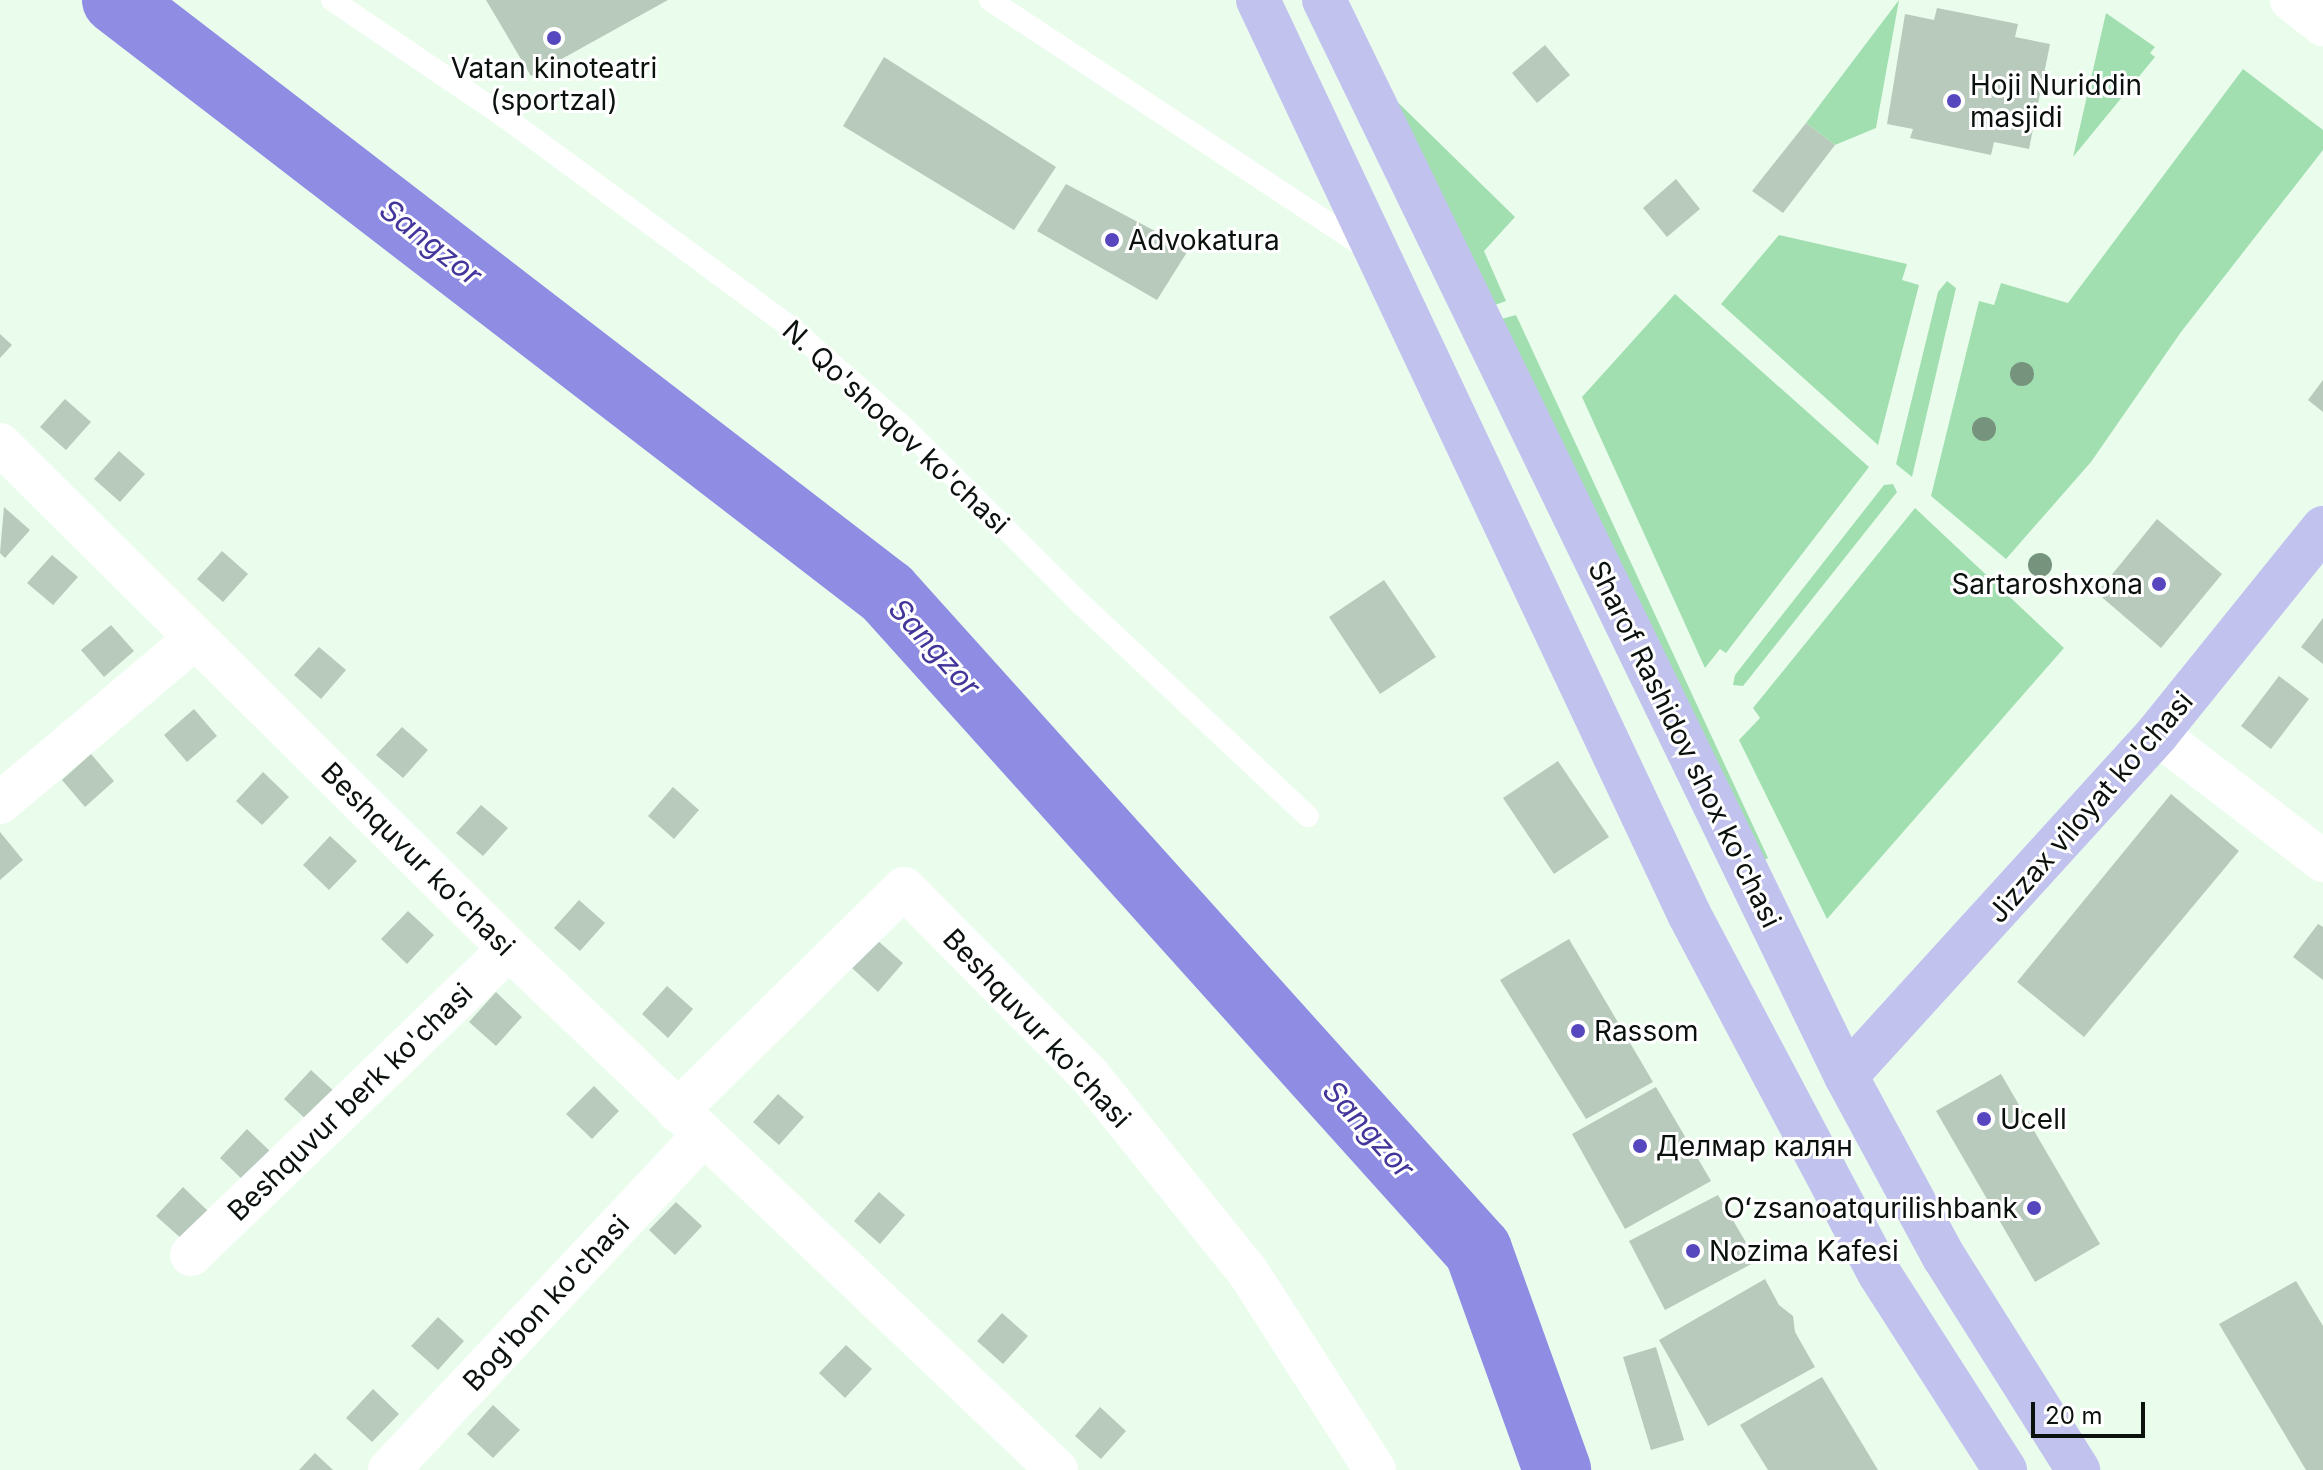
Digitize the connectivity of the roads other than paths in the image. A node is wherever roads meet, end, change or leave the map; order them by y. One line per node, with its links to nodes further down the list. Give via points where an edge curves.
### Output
1 (332, 0): 13 (lane, N. Qo'shoqov ko'chasi, via 506,118 789,326 907,430 1080,603)
2 (990, 0): 7 (lane)
3 (1258, 0): 7 (main road)
4 (1324, 0): 16 (main road, Sharof Rashidov shox ko'chasi)
5 (2291, 0): 6 (street)
6 (2323, 25)
7 (1382, 258): 23 (main road, via 1689,914 1879,1273)
8 (0, 444): 10 (street, Beshquvur ko'chasi)
9 (2323, 528): 11 (main road, Jizzax viloyat ko'chasi)
10 (195, 639): 12 (street); 15 (street, Beshquvur ko'chasi)
11 (2157, 734): 14 (street); 16 (main road, Jizzax viloyat ko'chasi)
12 (0, 803)
13 (1308, 816)
14 (2323, 861)
15 (509, 949): 17 (street, Beshquvur ko'chasi); 18 (street, Beshquvur berk ko'chasi)
16 (1846, 1076): 19 (main road, Sharof Rashidov shox ko'chasi, via 1944,1257)
17 (690, 1124): 20 (street, Bog'bon ko'chasi); 21 (street, Beshquvur ko'chasi); 22 (street, Beshquvur ko'chasi, via 904,888 1089,1075 1229,1248)
18 (191, 1255)
19 (2068, 1453): 23 (main road, via 2034,1423 2021,1428 2004,1453)
20 (389, 1470)
21 (1057, 1470)
22 (1375, 1470)
23 (2005, 1470)

